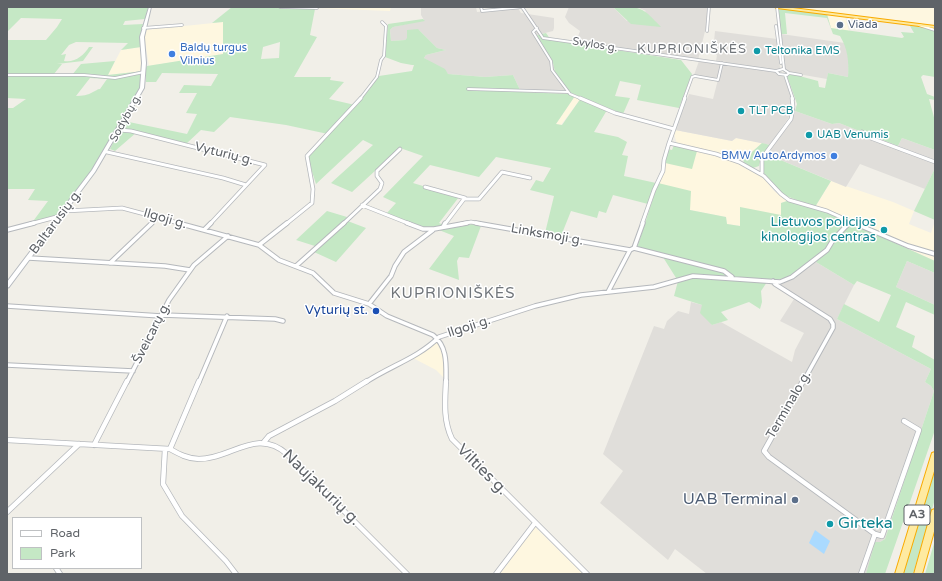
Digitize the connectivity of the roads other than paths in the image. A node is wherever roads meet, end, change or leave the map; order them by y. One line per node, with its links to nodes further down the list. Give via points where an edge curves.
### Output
1 (150, 7): 12 (main road, Sodybų g.)
2 (280, 7): 7 (street)
3 (481, 7): 4 (street, via 482,11)
4 (523, 7): 13 (street)
5 (709, 7): 15 (street)
6 (776, 7): 9 (highway); 17 (street)
7 (317, 8)
8 (382, 22): 51 (street, via 386,26 384,56 377,77 364,96 307,156 313,189 312,203)
9 (914, 24): 11 (highway); 14 (street)
10 (182, 25): 12 (street)
11 (935, 26)
12 (143, 28): 19 (main road, Sodybų g.)
13 (537, 28): 16 (street, Svylos g., via 543,38); 25 (street, via 533,32 551,61 552,70)
14 (935, 30)
15 (707, 31)
16 (722, 63): 18 (street, Svylos g.); 27 (street, via 718,80 692,76)
17 (782, 69): 18 (street); 20 (street)
18 (776, 71): 22 (street)
19 (144, 72): 21 (street, via 115,78 84,75); 26 (main road, Sodybų g., via 142,88)
20 (789, 73): 22 (street); 23 (street)
21 (7, 75)
22 (785, 75): 34 (street, via 793,97 794,113 762,158)
23 (801, 75)
24 (468, 89): 25 (street)
25 (568, 92): 27 (street, via 615,112)
26 (119, 130): 31 (main road, Sodybų g.); 36 (street, Vyturių g., via 265,165)
27 (674, 130): 29 (street)
28 (862, 132): 33 (street)
29 (669, 143): 34 (street, via 724,157); 52 (street, via 663,171)
30 (400, 149): 39 (street, via 377,171 382,186)
31 (107, 152): 32 (main road, Sodybų g.); 36 (street)
32 (104, 157): 40 (main road, Baltarusių g.)
33 (935, 162)
34 (762, 173): 43 (street, via 784,198)
35 (530, 178): 38 (street, via 502,172 479,199)
36 (246, 185): 48 (street, Vyturių g.)
37 (425, 187): 38 (street)
38 (465, 198): 44 (street)
39 (362, 205): 45 (street, Linksmoji g.); 56 (street)
40 (65, 211): 41 (main road, Baltarusių g.); 42 (street, Ilgoji g., via 117,208)
41 (61, 216): 47 (street); 54 (main road, Baltarusių g.)
42 (158, 217): 48 (street, Ilgoji g.); 55 (street)
43 (851, 221): 53 (street, via 915,250); 59 (street, Ilgoji g., via 827,250 792,277 780,282)
44 (443, 227): 46 (street, Linksmoji g.); 52 (street, Linksmoji g., via 474,223)
45 (423, 229): 46 (street, Linksmoji g.); 50 (street)
46 (434, 229): 50 (street)
47 (7, 230)
48 (204, 230): 49 (street, Ilgoji g.)
49 (228, 236): 51 (street, Ilgoji g.); 57 (street, Šveicarų g.)
50 (424, 236): 62 (street, via 404,252 394,266 391,276)
51 (259, 245): 56 (street, Ilgoji g., via 279,260)
52 (632, 249): 58 (street, Linksmoji g., via 724,271); 61 (street)
53 (935, 254)
54 (29, 258): 55 (street); 60 (main road, Baltarusių g.)
55 (110, 263): 57 (street)
56 (296, 266): 62 (street, Ilgoji g., via 317,276 334,294)
57 (190, 270): 64 (street, Šveicarų g.)
58 (732, 277): 59 (street, Ilgoji g.); 61 (street, Ilgoji g., via 693,276 654,287)
59 (773, 281): 80 (street, Terminalo g., via 830,319 833,328 764,451 815,492)
60 (7, 286)
61 (608, 292): 67 (street, Ilgoji g., via 581,295 534,306 446,334)
62 (369, 304): 67 (street, Ilgoji g., via 387,316)
63 (7, 306): 64 (street)
64 (161, 315): 65 (street); 69 (street, Šveicarų g.)
65 (227, 316): 66 (street); 75 (street)
66 (283, 321)
67 (438, 339): 72 (street, via 414,356 268,436); 79 (street, Vilties g., via 446,359 444,412 448,434)
68 (7, 365): 69 (street)
69 (133, 371): 74 (street, Šveicarų g.)
70 (904, 421): 80 (street, via 919,430 882,536)
71 (7, 440): 73 (street)
72 (264, 442): 75 (street, via 198,460 187,459); 82 (street, Naujakurių g., via 280,448 289,456)
73 (79, 444): 74 (street); 77 (street)
74 (94, 444): 75 (street)
75 (167, 449): 81 (street, via 163,484 182,516)
76 (935, 456): 86 (highway, A3)
77 (7, 512)
78 (935, 514): 87 (highway, A3)
79 (535, 523): 83 (street); 84 (street, Vilties g.)
80 (875, 534): 85 (street)
81 (236, 574)
82 (407, 574)
83 (496, 574)
84 (587, 574)
85 (861, 574)
86 (899, 574)
87 (918, 574)

